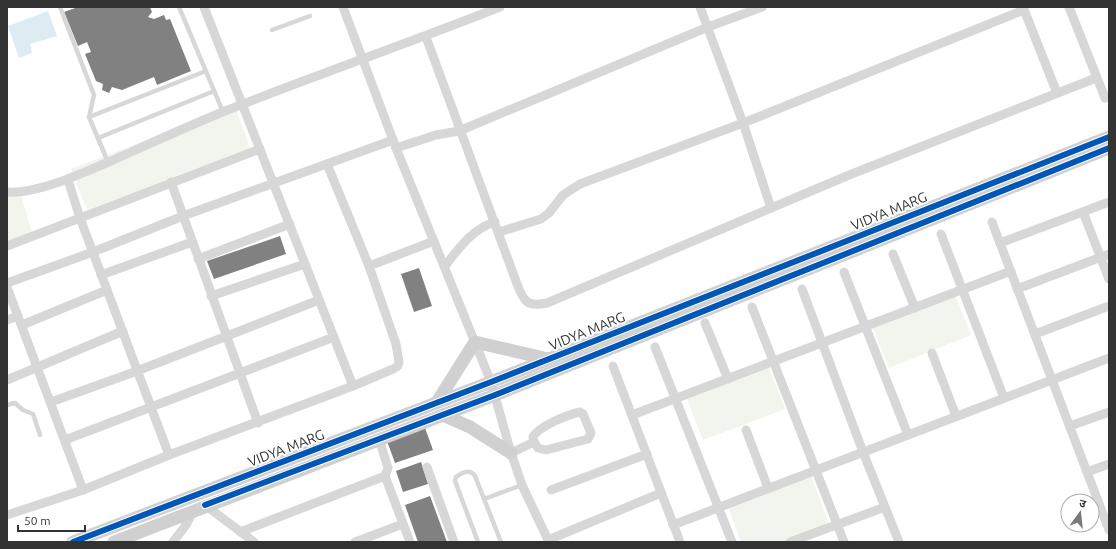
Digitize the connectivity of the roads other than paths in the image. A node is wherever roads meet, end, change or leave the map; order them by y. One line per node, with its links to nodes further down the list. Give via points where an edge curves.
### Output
1 (60, 7): 22 (lane, via 94,95)
2 (179, 7): 15 (lane)
3 (204, 7): 20 (street)
4 (343, 7): 14 (street)
5 (500, 7): 13 (street)
6 (700, 7): 11 (street)
7 (762, 7): 11 (street)
8 (1069, 7): 16 (street)
9 (1023, 8): 18 (street); 23 (street)
10 (310, 16): 12 (lane)
11 (708, 27): 23 (street); 24 (street)
12 (272, 30)
13 (426, 37): 14 (street); 24 (street)
14 (363, 58): 20 (street); 27 (street)
15 (206, 71): 17 (lane); 22 (lane)
16 (1096, 78): 18 (street); 19 (street)
17 (214, 91): 21 (lane); 26 (lane)
18 (1057, 93): 37 (street)
19 (1106, 98)
20 (242, 104): 21 (street); 29 (street)
21 (223, 112): 30 (street)
22 (89, 117): 26 (lane)
23 (743, 123): 37 (street); 44 (street, via 580,184 563,195 541,219)
24 (459, 131): 27 (street); 41 (street)
25 (1109, 137): 86 (main road, VIDYA MARG)
26 (98, 138): 30 (lane)
27 (394, 144): 31 (street); 46 (street)
28 (1109, 148): 97 (main road, VIDYA MARG)
29 (260, 149): 33 (street); 34 (street)
30 (108, 162): 32 (street)
31 (327, 164): 34 (street); 55 (street)
32 (68, 180): 35 (street); 40 (street)
33 (172, 182): 39 (street); 40 (street)
34 (274, 184): 39 (street); 43 (street)
35 (7, 192)
36 (1109, 202): 38 (street)
37 (771, 208): 44 (street, via 540,304 528,303 521,296)
38 (1083, 212): 48 (street); 52 (street)
39 (183, 216): 47 (street); 50 (street)
40 (80, 218): 49 (street); 50 (street)
41 (495, 222): 44 (street); 56 (street, via 472,234)
42 (992, 222): 48 (street)
43 (290, 224): 53 (street); 54 (street)
44 (498, 232)
45 (940, 234): 66 (street)
46 (434, 241): 55 (street); 56 (street)
47 (192, 242): 53 (street); 59 (street)
48 (1000, 243): 57 (street)
49 (7, 246)
50 (93, 252): 59 (street); 61 (street)
51 (893, 254): 71 (street)
52 (1105, 256): 60 (street); 64 (street)
53 (198, 259): 67 (street)
54 (305, 264): 67 (street); 68 (street)
55 (369, 266): 96 (street, via 400,362 393,370)
56 (445, 266): 81 (street)
57 (1011, 271): 64 (street); 66 (street)
58 (844, 272): 76 (street)
59 (102, 275): 65 (street)
60 (1109, 279)
61 (7, 283)
62 (7, 287): 72 (street)
63 (802, 289): 82 (street)
64 (1017, 289): 78 (street)
65 (107, 290): 75 (street); 77 (street)
66 (963, 290): 71 (street); 99 (street)
67 (211, 296): 79 (street)
68 (319, 300): 79 (street); 80 (street)
69 (1109, 306): 78 (street)
70 (752, 307): 87 (street)
71 (915, 308): 76 (street)
72 (18, 316): 73 (street); 75 (street)
73 (7, 320)
74 (705, 323): 92 (street)
75 (22, 325): 89 (street)
76 (866, 326): 82 (street); 112 (street)
77 (123, 331): 89 (street); 90 (street)
78 (1035, 334): 93 (street)
79 (226, 335): 90 (street); 91 (street)
80 (334, 337): 91 (street); 96 (street)
81 (475, 342): 86 (main road); 95 (street); 101 (main road)
82 (823, 342): 87 (street); 116 (street)
83 (655, 347): 98 (street)
84 (932, 353): 107 (street)
85 (1109, 358): 93 (street)
86 (548, 359): 95 (main road, VIDYA MARG)
87 (774, 361): 92 (street); 122 (street)
88 (613, 366): 106 (street)
89 (38, 368): 94 (street); 100 (street)
90 (137, 371): 100 (street); 103 (street)
91 (240, 374): 103 (street); 108 (street)
92 (728, 379): 98 (street)
93 (1052, 379): 99 (street); 109 (street)
94 (7, 380)
95 (491, 382): 97 (street); 101 (main road, VIDYA MARG)
96 (353, 386): 108 (street)
97 (496, 395): 105 (main road, VIDYA MARG); 117 (street)
98 (676, 398): 106 (street); 131 (street)
99 (1004, 398): 107 (street)
100 (50, 402): 114 (street)
101 (437, 402): 142 (main road, VIDYA MARG)
102 (7, 405): 111 (lane, via 15,402 23,410 33,414)
103 (151, 407): 114 (street); 119 (street)
104 (1109, 412): 109 (street)
105 (443, 415): 113 (main road, VIDYA MARG); 117 (main road, via 470,427)
106 (632, 415): 118 (street)
107 (956, 416): 112 (street)
108 (258, 423): 119 (street)
109 (1070, 426): 123 (street)
110 (746, 430): 126 (street)
111 (40, 435)
112 (908, 435): 116 (street)
113 (379, 439): 124 (street, via 388,468); 133 (main road, VIDYA MARG)
114 (64, 440): 127 (street)
115 (534, 442): 115 (street, via 533,437 540,430 580,412 592,433 588,438 546,450 538,448); 117 (street)
116 (862, 452): 122 (street); 132 (street)
117 (511, 453): 125 (street)
118 (647, 454): 128 (street); 129 (street)
119 (169, 455): 127 (street)
120 (1109, 464): 123 (street)
121 (427, 467): 148 (street)
122 (816, 470): 126 (street); 138 (street)
123 (1087, 472): 135 (street)
124 (385, 476): 136 (street); 140 (street)
125 (522, 484): 130 (lane); 141 (street)
126 (768, 488): 131 (street)
127 (83, 490): 134 (street)
128 (551, 490)
129 (661, 493): 137 (street); 141 (street)
130 (484, 499): 149 (lane, via 474,473 465,472 456,478); 150 (lane)
131 (718, 507): 137 (street); 152 (street)
132 (886, 507): 138 (street); 155 (street)
133 (200, 508): 140 (street); 143 (main road, VIDYA MARG); 144 (street)
134 (7, 516)
135 (1107, 516): 139 (street)
136 (403, 524): 146 (street); 147 (street)
137 (673, 524): 151 (street)
138 (837, 525): 153 (street); 154 (street)
139 (1109, 530)
140 (240, 532): 145 (street)
141 (549, 541)
142 (73, 542)
143 (114, 542)
144 (173, 542)
145 (254, 542)
146 (355, 542)
147 (410, 542)
148 (454, 542)
149 (478, 542)
150 (501, 542)
151 (680, 542)
152 (732, 542)
153 (790, 542)
154 (844, 542)
155 (899, 542)

